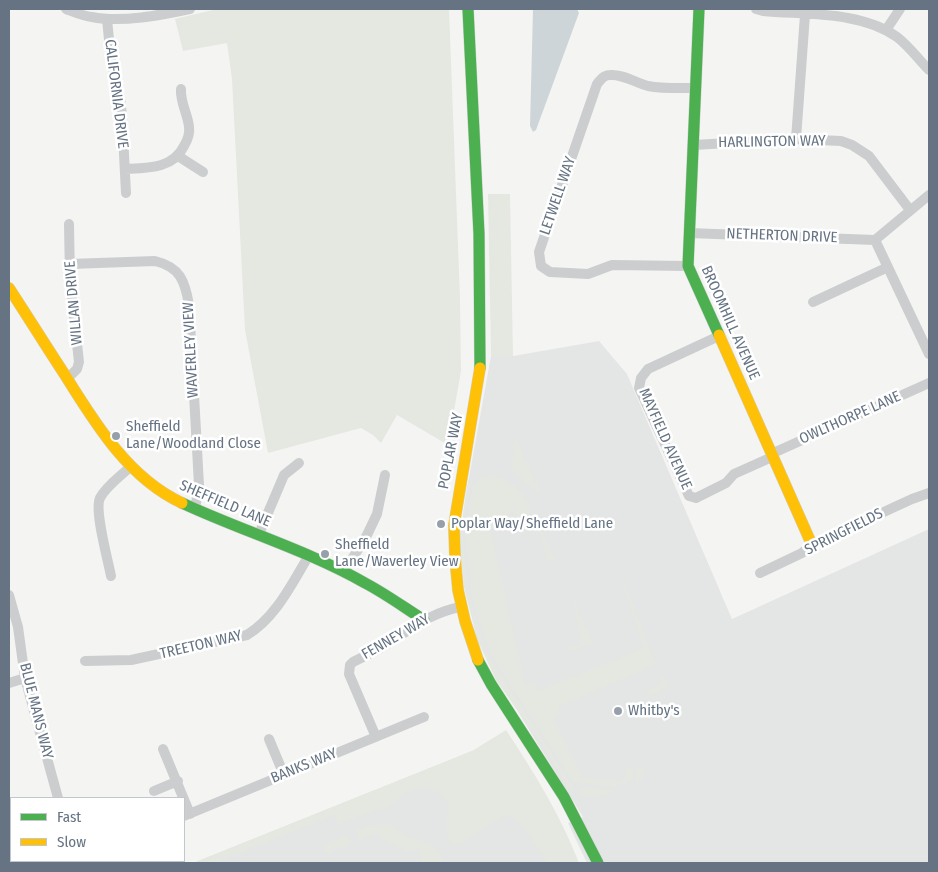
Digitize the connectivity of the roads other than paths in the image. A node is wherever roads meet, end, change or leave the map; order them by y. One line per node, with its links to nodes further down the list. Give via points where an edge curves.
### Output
1 (66, 9): 8 (street)
2 (190, 9): 8 (street)
3 (468, 9): 46 (street, POPLAR WAY, via 479,234 480,366 454,518 453,544)
4 (699, 9): 11 (street, BROOMHILL AVENUE)
5 (756, 9): 7 (street)
6 (900, 9): 9 (street)
7 (805, 14): 9 (street, via 874,23); 13 (street)
8 (107, 19): 16 (street, CALIFORNIA DRIVE, via 111,60 121,106)
9 (886, 30): 10 (street, via 899,38)
10 (929, 70)
11 (696, 88): 14 (street, BROOMHILL AVENUE); 25 (street, LETWELL WAY, via 662,88 608,75 602,78 597,84 539,252 541,266 550,272 588,274 612,265)
12 (181, 89): 15 (street, via 189,127 188,138)
13 (796, 139): 14 (street, HARLINGTON WAY); 20 (street, HARLINGTON WAY, via 841,142 860,150 869,156)
14 (694, 145): 22 (street, BROOMHILL AVENUE)
15 (178, 156): 16 (street, CALIFORNIA DRIVE, via 160,166); 17 (street)
16 (125, 169): 18 (street, CALIFORNIA DRIVE)
17 (203, 172)
18 (126, 193)
19 (929, 195): 20 (street)
20 (910, 210): 23 (street)
21 (69, 224): 24 (street, WILLAN DRIVE)
22 (690, 233): 23 (street, NETHERTON DRIVE); 25 (street, BROOMHILL AVENUE)
23 (875, 240): 26 (street)
24 (70, 264): 31 (street, WILLAN DRIVE, via 79,362); 38 (street, WAVERLEY VIEW, via 165,264 174,269 186,288 190,305 199,485)
25 (688, 266): 29 (street, BROOMHILL AVENUE)
26 (888, 267): 28 (street); 30 (street)
27 (9, 288): 31 (street, SHEFFIELD LANE)
28 (813, 302)
29 (718, 336): 33 (street, BROOMHILL AVENUE); 33 (street, MAYFIELD AVENUE, via 648,369 639,388 689,496 696,498)
30 (929, 354)
31 (68, 378): 35 (street, SHEFFIELD LANE, via 96,422)
32 (929, 383): 33 (street, OWLTHORPE LANE)
33 (772, 455): 40 (street, BROOMHILL AVENUE)
34 (299, 463): 39 (street, via 284,475)
35 (131, 466): 38 (street, SHEFFIELD LANE, via 167,496); 44 (street, via 104,492 98,506)
36 (385, 475): 42 (street, via 377,514)
37 (929, 493): 40 (street, SPRINGFIELDS)
38 (195, 509): 39 (street, SHEFFIELD LANE)
39 (259, 534): 41 (street, SHEFFIELD LANE)
40 (812, 545): 43 (street, SPRINGFIELDS)
41 (308, 557): 42 (street, SHEFFIELD LANE); 48 (street, TREETON WAY, via 275,610 247,635 131,660)
42 (344, 572): 47 (street, SHEFFIELD LANE)
43 (760, 573)
44 (111, 576)
45 (9, 595): 49 (street, BLUE MANS WAY, via 18,627)
46 (461, 607): 47 (street, FENNEY WAY); 61 (street, POPLAR WAY, via 475,653 486,676 576,816)
47 (424, 620): 52 (street, FENNEY WAY, via 350,665 349,674)
48 (85, 661)
49 (25, 678): 50 (street); 58 (street, BLUE MANS WAY)
50 (9, 683)
51 (424, 717): 52 (street, BANKS WAY)
52 (376, 737): 55 (street, BANKS WAY)
53 (269, 739): 55 (street)
54 (163, 749): 56 (street)
55 (284, 775): 60 (street, BANKS WAY)
56 (178, 781): 57 (street); 59 (street)
57 (154, 792)
58 (58, 797)
59 (182, 797)
60 (187, 815)
61 (598, 863)

